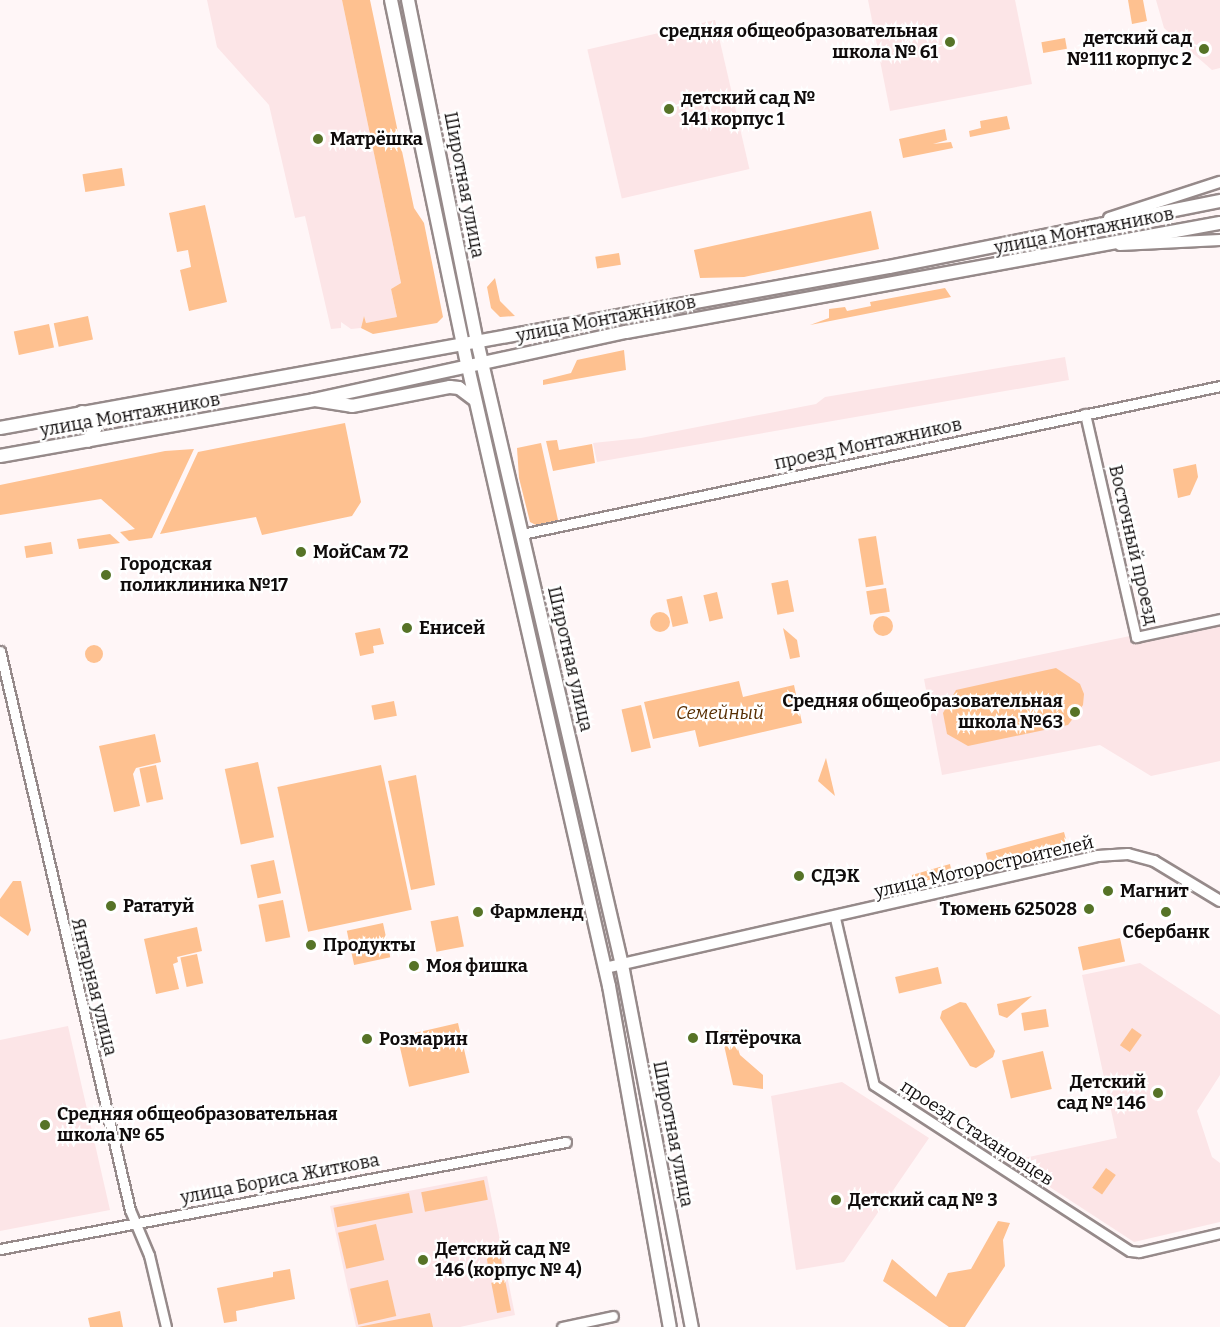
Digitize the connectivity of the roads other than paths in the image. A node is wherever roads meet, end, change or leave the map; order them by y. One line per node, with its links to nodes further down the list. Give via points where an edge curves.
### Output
1 (391, 0): 10 (main road, Широтная улица)
2 (408, 0): 9 (main road, Широтная улица)
3 (1220, 182): 6 (street)
4 (1220, 201): 6 (main road, улица Монтажников)
5 (1220, 223): 8 (main road, улица Монтажников)
6 (1058, 232): 9 (main road, улица Монтажников)
7 (1220, 240): 8 (street)
8 (1111, 245): 11 (main road, улица Монтажников, via 626,332)
9 (477, 341): 10 (main road, улица Монтажников); 11 (main road, Широтная улица)
10 (463, 344): 12 (main road, Широтная улица); 16 (main road, улица Монтажников)
11 (483, 363): 12 (main road, улица Монтажников); 21 (main road, Широтная улица)
12 (468, 367): 14 (main road, улица Монтажников); 15 (main road, Широтная улица)
13 (1220, 386): 17 (street, проезд Монтажников)
14 (313, 400): 15 (main road, via 352,406 450,387 459,388); 19 (main road, улица Монтажников)
15 (476, 400): 25 (main road, Широтная улица)
16 (82, 412): 18 (main road, улица Монтажников); 19 (main road, via 92,418 96,427)
17 (1085, 414): 21 (street, проезд Монтажников); 22 (street, Восточный проезд, via 1136,637)
18 (0, 428)
19 (88, 441): 20 (main road, улица Монтажников)
20 (0, 456)
21 (522, 534): 24 (main road, Широтная улица)
22 (1220, 619)
23 (0, 651): 33 (street, Янтарная улица)
24 (555, 677): 25 (main road, via 548,687); 26 (main road, Широтная улица)
25 (538, 680): 27 (main road, Широтная улица)
26 (565, 718): 27 (main road, via 554,712); 30 (main road, Широтная улица)
27 (547, 722): 31 (main road, Широтная улица)
28 (1220, 901): 29 (street, улица Моторостроителей, via 1154,861 1115,854)
29 (834, 918): 30 (street, улица Моторостроителей); 34 (street, проезд Стахановцев, via 874,1085 1130,1251)
30 (622, 965): 31 (street, улица Моторостроителей); 36 (main road, Широтная улица)
31 (605, 968): 37 (main road, Широтная улица)
32 (566, 1142): 33 (street, улица Бориса Житкова)
33 (134, 1224): 35 (street, улица Бориса Житкова); 41 (street, Янтарная улица, via 150,1255)
34 (1220, 1233)
35 (0, 1249)
36 (679, 1257): 37 (main road, via 678,1263 667,1268); 38 (main road, Широтная улица)
37 (658, 1262): 39 (main road, Широтная улица)
38 (687, 1298): 39 (main road, via 684,1292 670,1290); 44 (main road, Широтная улица)
39 (665, 1302): 43 (main road, Широтная улица)
40 (613, 1316): 42 (street)
41 (166, 1327)
42 (562, 1327)
43 (670, 1327)
44 (692, 1327)

